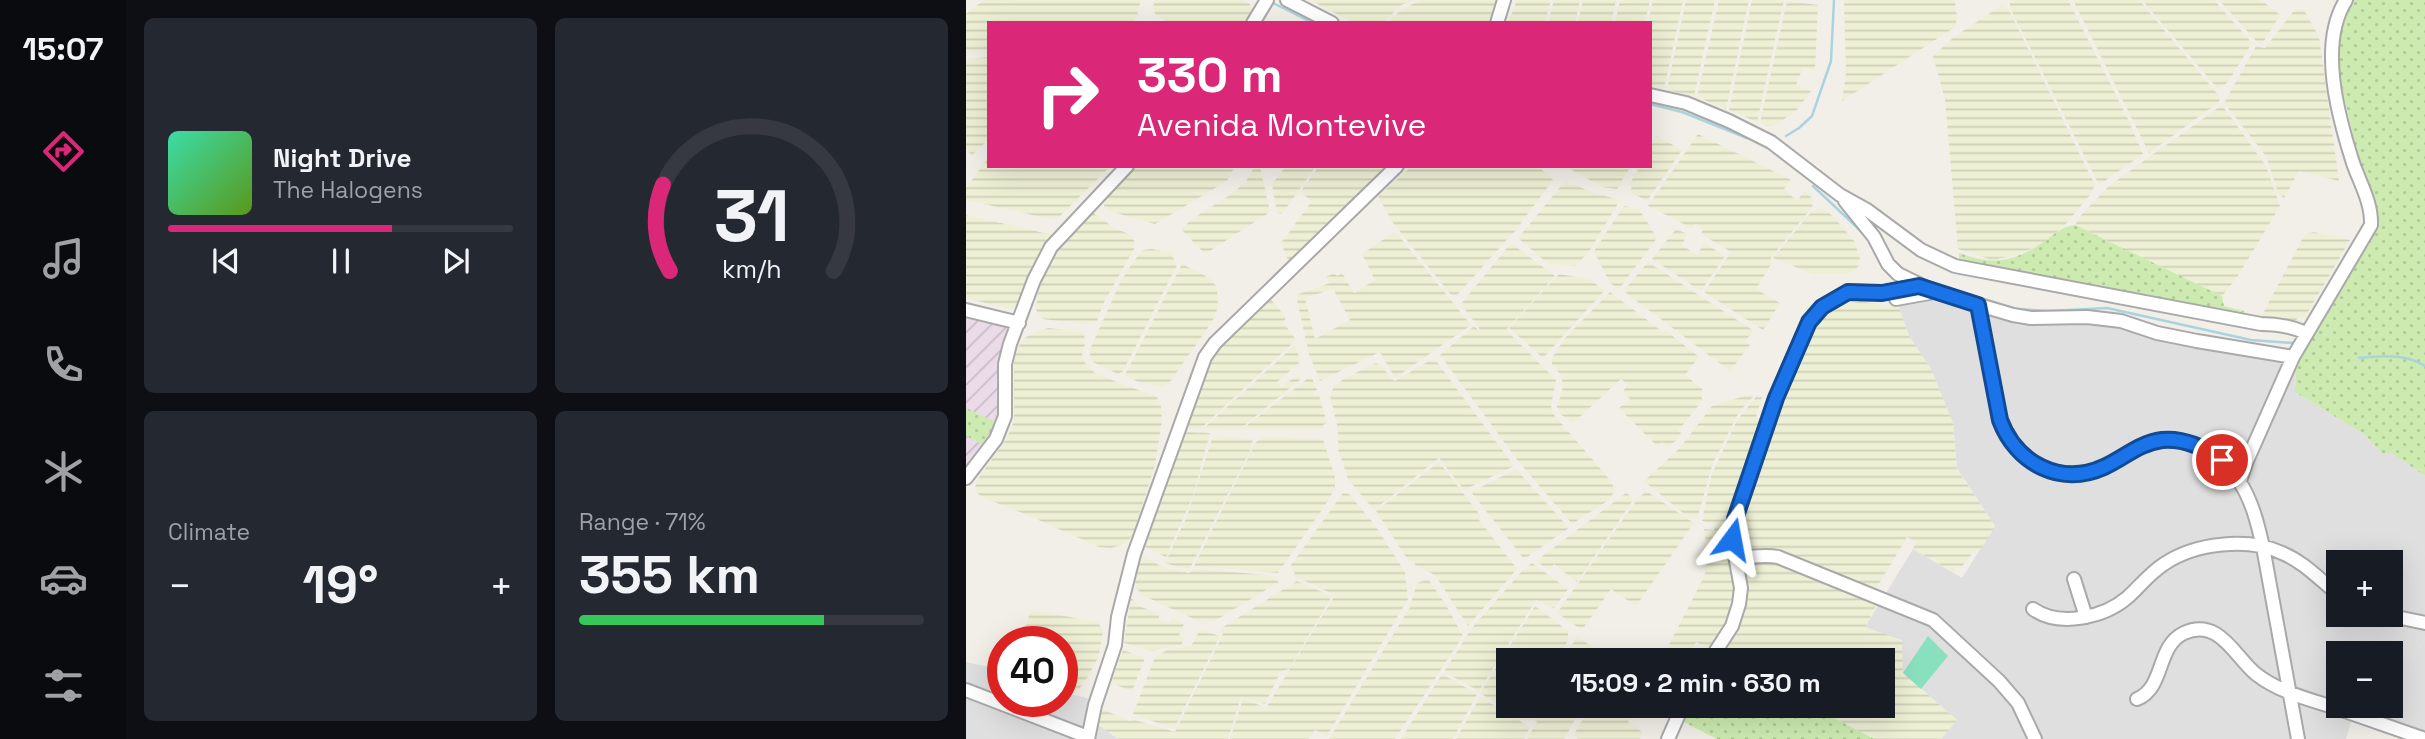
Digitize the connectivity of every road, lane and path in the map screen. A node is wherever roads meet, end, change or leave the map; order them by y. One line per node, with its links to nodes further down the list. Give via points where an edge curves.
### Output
1 (1267, 0): 5 (street)
2 (1287, 0): 6 (street)
3 (1504, 0): 7 (street)
4 (2346, 0): 19 (street, via 2332,35 2332,71 2371,225)
5 (1254, 21)
6 (1328, 21)
7 (1498, 21)
8 (1652, 95): 11 (street, via 1686,103 1765,139)
9 (1125, 168): 18 (street, via 1052,247)
10 (1395, 168): 36 (street, via 1205,357 1134,554 1115,645)
11 (1840, 195): 12 (street); 12 (street, via 1867,210)
12 (1877, 230): 13 (street, via 1882,256); 19 (street, via 1955,266)
13 (1908, 282): 14 (street); 15 (street)
14 (1935, 292): 15 (street); 16 (street)
15 (1894, 295): 24 (street, via 1848,292 1822,307 1809,322 1776,398 1735,519)
16 (1978, 305): 20 (street, via 2031,318 2121,321 2197,341); 22 (street, via 2000,420 2026,459 2071,475 2105,467 2148,443 2178,441 2208,450)
17 (966, 310): 18 (street)
18 (1019, 323): 21 (street, via 1005,364 1005,416 996,439)
19 (2306, 333): 20 (street)
20 (2293, 357): 22 (street)
21 (966, 478)
22 (2240, 481): 23 (street)
23 (2263, 547): 26 (street, via 2281,552); 28 (street, via 2219,545 2182,554 2127,598); 33 (street)
24 (1735, 557): 31 (street, via 1739,604); 38 (street, via 1778,557 1933,620 2018,703)
25 (2074, 579): 28 (street)
26 (2326, 584)
27 (2033, 609): 28 (street, via 2052,617)
28 (2086, 617)
29 (2403, 618): 30 (street)
30 (2425, 623)
31 (1718, 648)
32 (966, 690): 36 (street)
33 (2290, 693): 34 (street, via 2255,673 2217,633 2192,630 2171,642 2154,684); 39 (street); 40 (street)
34 (2137, 699)
35 (1677, 718): 37 (street)
36 (1088, 738)
37 (1668, 739)
38 (2035, 739)
39 (2298, 739)
40 (2425, 739)

